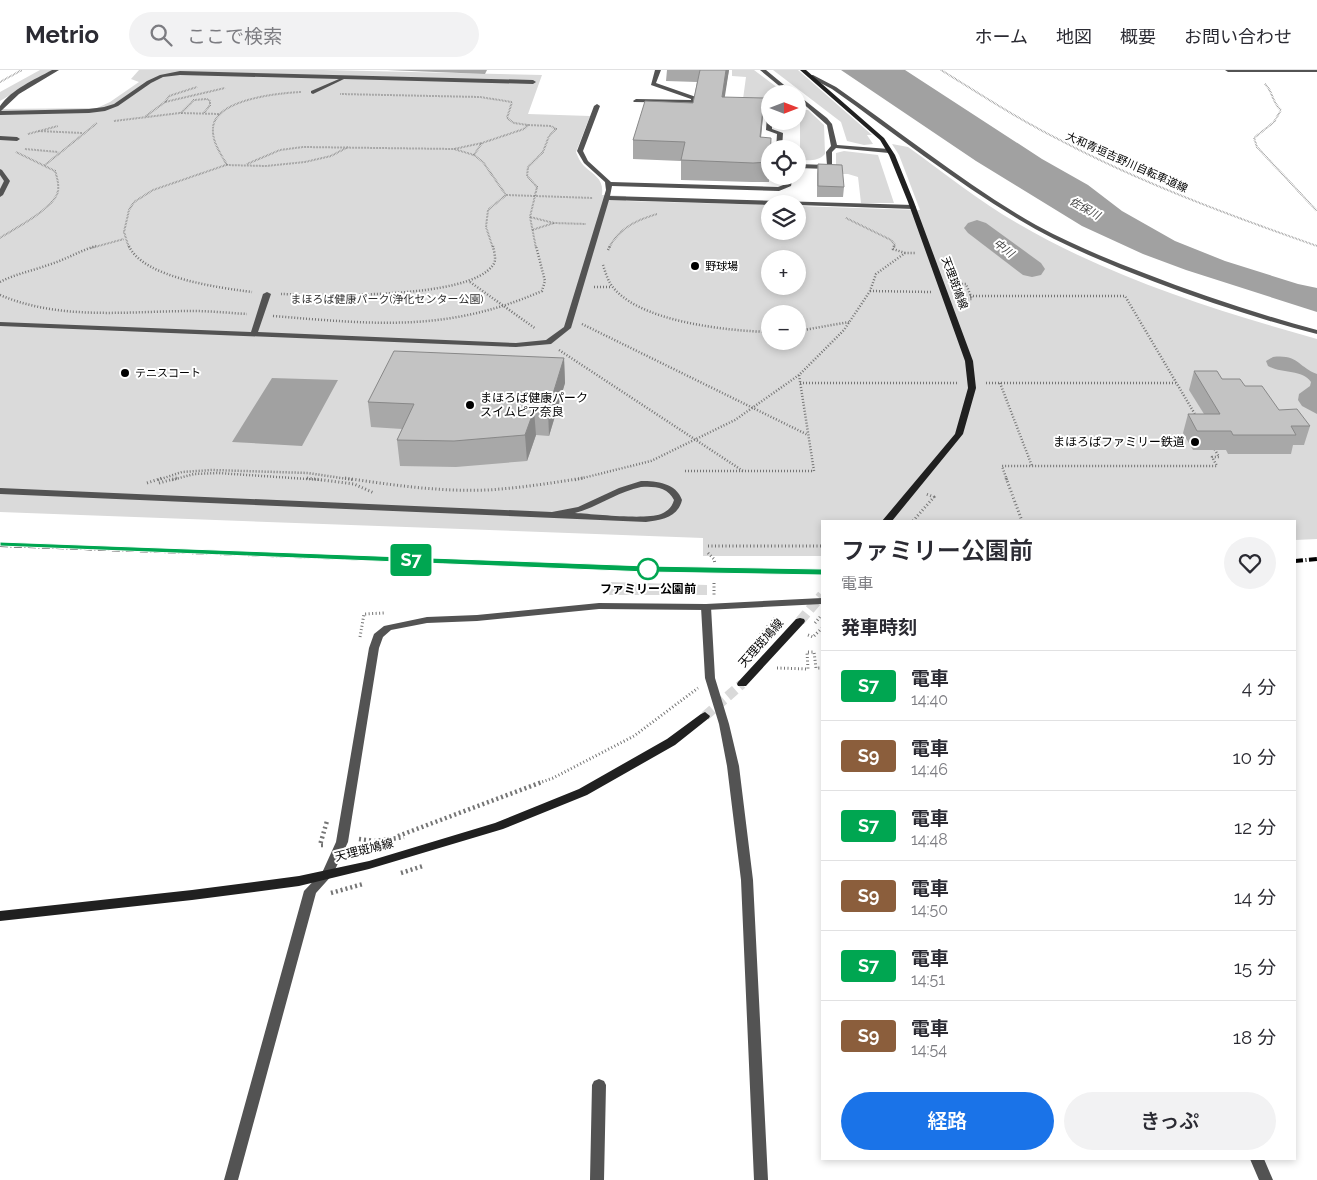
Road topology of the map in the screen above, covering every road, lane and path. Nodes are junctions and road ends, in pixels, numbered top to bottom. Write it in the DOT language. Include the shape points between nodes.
graph roads {
  1 [pos="22,70"];
  2 [pos="56,70"];
  3 [pos="658,70"];
  4 [pos="763,70"];
  5 [pos="803,70"];
  6 [pos="941,70"];
  7 [pos="1228,70"];
  8 [pos="1317,70"];
  9 [pos="1235,71"];
  10 [pos="810,76"];
  11 [pos="345,78"];
  12 [pos="0,82"];
  13 [pos="533,82"];
  14 [pos="782,85"];
  15 [pos="204,86"];
  16 [pos="313,92"];
  17 [pos="203,94"];
  18 [pos="201,100"];
  19 [pos="636,101"];
  20 [pos="742,102"];
  21 [pos="761,103"];
  22 [pos="807,104"];
  23 [pos="597,106"];
  24 [pos="0,112"];
  25 [pos="180,113"];
  26 [pos="204,113"];
  27 [pos="220,114"];
  28 [pos="146,117"];
  29 [pos="108,121"];
  30 [pos="90,123"];
  31 [pos="528,125"];
  32 [pos="65,126"];
  33 [pos="769,130"];
  34 [pos="34,131"];
  35 [pos="82,134"];
  36 [pos="0,138"];
  37 [pos="17,139"];
  38 [pos="780,140"];
  39 [pos="482,143"];
  40 [pos="834,146"];
  41 [pos="348,147"];
  42 [pos="454,149"];
  43 [pos="889,151"];
  44 [pos="59,152"];
  45 [pos="474,154"];
  46 [pos="45,164"];
  47 [pos="246,164"];
  48 [pos="227,165"];
  49 [pos="806,167"];
  50 [pos="0,171"];
  51 [pos="608,184"];
  52 [pos="789,185"];
  53 [pos="0,195"];
  54 [pos="506,195"];
  55 [pos="535,196"];
  56 [pos="607,198"];
  57 [pos="913,207"];
  58 [pos="1317,211"];
  59 [pos="659,213"];
  60 [pos="840,215"];
  61 [pos="530,216"];
  62 [pos="554,223"];
  63 [pos="599,224"];
  64 [pos="532,230"];
  65 [pos="0,238"];
  66 [pos="124,239"];
  67 [pos="1317,246"];
  68 [pos="905,253"];
  69 [pos="916,253"];
  70 [pos="606,254"];
  71 [pos="604,260"];
  72 [pos="0,282"];
  73 [pos="470,282"];
  74 [pos="928,284"];
  75 [pos="870,291"];
  76 [pos="930,292"];
  77 [pos="959,292"];
  78 [pos="268,294"];
  79 [pos="0,295"];
  80 [pos="970,296"];
  81 [pos="933,299"];
  82 [pos="957,299"];
  83 [pos="504,306"];
  84 [pos="259,315"];
  85 [pos="570,318"];
  86 [pos="849,322"];
  87 [pos="0,324"];
  88 [pos="806,330"];
  89 [pos="761,331"];
  90 [pos="1317,332"];
  91 [pos="254,334"];
  92 [pos="548,342"];
  93 [pos="799,375"];
  94 [pos="958,375"];
  95 [pos="800,383"];
  96 [pos="983,383"];
  97 [pos="1000,383"];
  98 [pos="1176,383"];
  99 [pos="753,408"];
  100 [pos="1200,424"];
  101 [pos="808,435"];
  102 [pos="695,440"];
  103 [pos="1210,441"];
  104 [pos="1032,466"];
  105 [pos="684,471"];
  106 [pos="744,471"];
  107 [pos="140,484"];
  108 [pos="143,489"];
  109 [pos="0,491"];
  110 [pos="378,494"];
  111 [pos="926,494"];
  112 [pos="555,514"];
  113 [pos="888,520"];
  114 [pos="914,520"];
  115 [pos="1022,520"];
  116 [pos="708,546"];
  117 [pos="821,546"];
  118 [pos="708,553"];
  119 [pos="714,564"];
  120 [pos="821,601"];
  121 [pos="706,607"];
  122 [pos="774,618"];
  123 [pos="800,621"];
  124 [pos="821,629"];
  125 [pos="760,635"];
  126 [pos="813,637"];
  127 [pos="776,668"];
  128 [pos="821,668"];
  129 [pos="710,678"];
  130 [pos="742,684"];
  131 [pos="705,716"];
  132 [pos="415,836"];
  133 [pos="328,873"];
  134 [pos="0,916"];
  135 [pos="599,1085"];
  136 [pos="1257,1160"];
  137 [pos="231,1180"];
  138 [pos="597,1180"];
  139 [pos="761,1180"];
  140 [pos="1266,1180"];
  1 -- 12 [label="path"];
  2 -- 24 [label="street" via="16,94"];
  3 -- 19 [label="street" via="653,84 694,98 693,102"];
  4 -- 14 [label="street"];
  5 -- 10 [label="main road, 天理斑鳩線"];
  6 -- 67 [label="path, 大和青垣吉野川自転車道線" via="1074,148 1207,206"];
  7 -- 9 [label="street"];
  8 -- 9 [label="street"];
  9 -- 58 [label="path" via="1260,80 1271,90 1271,98 1281,110 1274,122 1254,138 1257,147"];
  10 -- 43 [label="main road, 天理斑鳩線" via="882,139"];
  10 -- 90 [label="street" via="847,97 1021,219 1066,243 1188,292"];
  11 -- 13 [label="street"];
  11 -- 16 [label="street"];
  11 -- 24 [label="street" via="180,73 149,82 105,109"];
  15 -- 28 [label="path" via="169,96"];
  16 -- 27 [label="path" via="266,95 244,101"];
  16 -- 31 [label="path" via="496,99 512,102 507,118"];
  17 -- 18 [label="path"];
  18 -- 25 [label="path" via="194,100"];
  18 -- 26 [label="path" via="210,101"];
  20 -- 21 [label="street"];
  22 -- 40 [label="street" via="830,125"];
  23 -- 51 [label="street" via="580,151 586,162 608,180"];
  25 -- 26 [label="path"];
  25 -- 28 [label="path"];
  26 -- 27 [label="path"];
  27 -- 48 [label="path" via="212,124 213,136"];
  28 -- 29 [label="path"];
  30 -- 35 [label="path" via="99,122"];
  31 -- 39 [label="path"];
  31 -- 55 [label="path" via="556,129 543,152 528,167 527,176 537,187"];
  32 -- 34 [label="path"];
  33 -- 38 [label="street" via="780,133"];
  34 -- 35 [label="path"];
  34 -- 37 [label="path"];
  35 -- 44 [label="path"];
  36 -- 37 [label="street"];
  39 -- 42 [label="path"];
  39 -- 45 [label="path"];
  40 -- 43 [label="street"];
  40 -- 49 [label="street" via="830,152 830,170"];
  41 -- 42 [label="path"];
  41 -- 47 [label="path" via="280,150"];
  41 -- 47 [label="path" via="345,151 302,162 265,166"];
  42 -- 45 [label="path"];
  43 -- 57 [label="main road, 天理斑鳩線"];
  44 -- 46 [label="path"];
  44 -- 46 [label="path" via="11,148"];
  45 -- 54 [label="path"];
  46 -- 65 [label="path" via="55,171 57,193 45,208"];
  47 -- 48 [label="path"];
  48 -- 66 [label="path" via="160,187 144,196 131,206 126,217"];
  50 -- 53 [label="street" via="7,181"];
  51 -- 52 [label="street" via="779,189"];
  51 -- 56 [label="street"];
  54 -- 55 [label="path"];
  54 -- 73 [label="path" via="488,210 486,227 495,254 494,265"];
  55 -- 56 [label="path"];
  55 -- 61 [label="path"];
  56 -- 57 [label="street"];
  56 -- 63 [label="street"];
  57 -- 113 [label="main road, 天理斑鳩線" via="969,361 972,388 959,434"];
  59 -- 70 [label="path" via="620,231"];
  60 -- 68 [label="path" via="891,240 895,245 893,249"];
  61 -- 62 [label="path"];
  61 -- 64 [label="path"];
  62 -- 63 [label="path"];
  62 -- 64 [label="path"];
  63 -- 85 [label="street"];
  64 -- 83 [label="path" via="545,281 542,292"];
  66 -- 72 [label="path" via="83,250 50,266"];
  66 -- 78 [label="path" via="130,252 158,271 191,281"];
  68 -- 69 [label="path"];
  68 -- 75 [label="path" via="876,274"];
  71 -- 89 [label="path" via="602,267 611,287 631,302 676,319 721,329"];
  73 -- 78 [label="path" via="386,293"];
  73 -- 83 [label="path"];
  74 -- 76 [label="path"];
  75 -- 76 [label="path"];
  75 -- 86 [label="path"];
  76 -- 81 [label="path"];
  77 -- 80 [label="path" via="961,284 966,284"];
  78 -- 84 [label="street"];
  79 -- 84 [label="path" via="45,308 104,313 196,311"];
  80 -- 82 [label="path" via="972,299"];
  80 -- 98 [label="path" via="1126,296"];
  83 -- 84 [label="path" via="431,322 339,321"];
  83 -- 92 [label="path"];
  84 -- 91 [label="street"];
  85 -- 92 [label="street" via="567,328"];
  85 -- 99 [label="path"];
  86 -- 88 [label="path"];
  86 -- 93 [label="path"];
  87 -- 91 [label="street"];
  91 -- 92 [label="street" via="516,345"];
  92 -- 102 [label="path"];
  93 -- 95 [label="path"];
  93 -- 99 [label="path"];
  94 -- 95 [label="path" via="960,383"];
  95 -- 101 [label="path"];
  96 -- 97 [label="path"];
  97 -- 98 [label="path"];
  97 -- 104 [label="path"];
  98 -- 100 [label="path"];
  99 -- 101 [label="path"];
  99 -- 102 [label="path"];
  101 -- 106 [label="path" via="814,471"];
  102 -- 106 [label="path"];
  102 -- 107 [label="path" via="650,461 592,477 486,490 412,488 308,473 212,470 182,472"];
  103 -- 104 [label="path" via="1219,457 1212,457 1217,466"];
  104 -- 115 [label="path" via="1002,466"];
  105 -- 106 [label="path"];
  108 -- 110 [label="path" via="194,474 218,474 318,479 354,484"];
  109 -- 112 [label="street"];
  111 -- 114 [label="path" via="934,497"];
  112 -- 112 [label="street" via="652,518 670,513 678,500 675,493 666,487 641,484 624,488 585,508"];
  116 -- 117 [label="path"];
  118 -- 119 [label="path"];
  120 -- 121 [label="street"];
  121 -- 129 [label="street"];
  121 -- 133 [label="street" via="599,606 427,620 388,628 378,636 374,648 342,842"];
  122 -- 125 [label="path"];
  123 -- 130 [label="main road, 天理斑鳩線"];
  124 -- 126 [label="path"];
  127 -- 128 [label="path" via="808,668 807,652 814,652 816,668"];
  129 -- 132 [label="path" via="634,736 553,778 391,839"];
  129 -- 139 [label="street" via="733,766 747,880"];
  131 -- 133 [label="main road, 天理斑鳩線" via="671,742 583,792 499,826 369,865"];
  133 -- 134 [label="main road, 天理斑鳩線" via="192,896"];
  133 -- 137 [label="street" via="310,891"];
  135 -- 138 [label="street"];
  136 -- 140 [label="street"];
}
